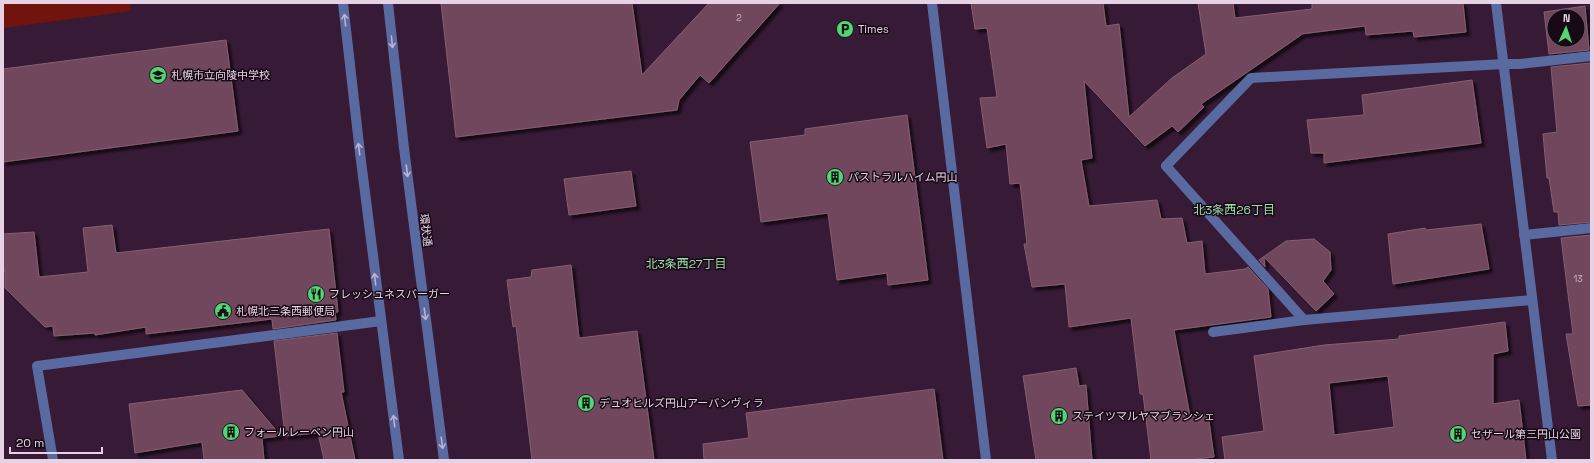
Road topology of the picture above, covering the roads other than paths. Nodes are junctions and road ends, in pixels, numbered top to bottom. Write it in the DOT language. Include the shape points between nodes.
graph roads {
  1 [pos="343,3"];
  2 [pos="388,3"];
  3 [pos="932,3"];
  4 [pos="1496,3"];
  5 [pos="1591,56"];
  6 [pos="1504,64"];
  7 [pos="1591,228"];
  8 [pos="1524,235"];
  9 [pos="1532,300"];
  10 [pos="1304,320"];
  11 [pos="381,321"];
  12 [pos="1213,332"];
  13 [pos="52,460"];
  14 [pos="399,460"];
  15 [pos="444,460"];
  16 [pos="986,460"];
  17 [pos="1552,460"];
  11 -- 1 [label="street, one-way"];
  2 -- 15 [label="street, 環状通, one-way" via="404,152"];
  3 -- 16 [label="street"];
  4 -- 6 [label="street"];
  5 -- 6 [label="street"];
  6 -- 8 [label="street"];
  6 -- 10 [label="street" via="1251,78 1166,166"];
  7 -- 8 [label="street"];
  8 -- 9 [label="street"];
  9 -- 10 [label="street"];
  9 -- 17 [label="street"];
  10 -- 12 [label="street"];
  11 -- 13 [label="street" via="37,366"];
  14 -- 11 [label="street, one-way"];
}
